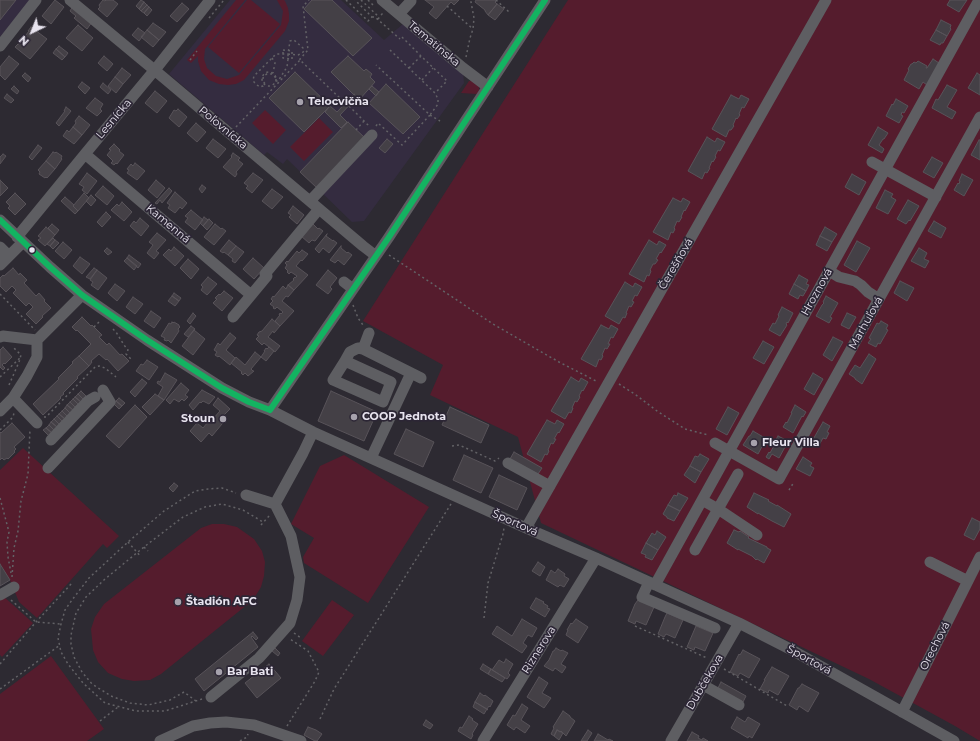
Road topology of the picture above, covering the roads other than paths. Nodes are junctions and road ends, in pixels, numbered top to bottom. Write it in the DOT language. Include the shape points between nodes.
graph roads {
  1 [pos="36,0"];
  2 [pos="70,0"];
  3 [pos="210,0"];
  4 [pos="382,0"];
  5 [pos="545,0"];
  6 [pos="826,0"];
  7 [pos="979,0"];
  8 [pos="408,2"];
  9 [pos="399,14"];
  10 [pos="0,46"];
  11 [pos="154,70"];
  12 [pos="488,87"];
  13 [pos="980,117"];
  14 [pos="372,136"];
  15 [pos="85,154"];
  16 [pos="872,162"];
  17 [pos="885,170"];
  18 [pos="936,197"];
  19 [pos="310,201"];
  20 [pos="319,209"];
  21 [pos="0,220"];
  22 [pos="20,239"];
  23 [pos="0,247"];
  24 [pos="382,255"];
  25 [pos="0,256"];
  26 [pos="0,266"];
  27 [pos="829,271"];
  28 [pos="82,295"];
  29 [pos="251,295"];
  30 [pos="879,299"];
  31 [pos="233,317"];
  32 [pos="369,333"];
  33 [pos="0,337"];
  34 [pos="40,338"];
  35 [pos="362,349"];
  36 [pos="345,361"];
  37 [pos="17,402"];
  38 [pos="270,410"];
  39 [pos="0,411"];
  40 [pos="34,420"];
  41 [pos="313,432"];
  42 [pos="51,440"];
  43 [pos="713,440"];
  44 [pos="729,451"];
  45 [pos="371,458"];
  46 [pos="505,459"];
  47 [pos="48,468"];
  48 [pos="738,474"];
  49 [pos="550,486"];
  50 [pos="246,495"];
  51 [pos="702,500"];
  52 [pos="275,504"];
  53 [pos="718,510"];
  54 [pos="526,528"];
  55 [pos="757,535"];
  56 [pos="695,550"];
  57 [pos="980,557"];
  58 [pos="596,558"];
  59 [pos="930,562"];
  60 [pos="968,581"];
  61 [pos="652,584"];
  62 [pos="14,587"];
  63 [pos="2,594"];
  64 [pos="739,623"];
  65 [pos="715,628"];
  66 [pos="703,685"];
  67 [pos="211,697"];
  68 [pos="739,705"];
  69 [pos="902,712"];
  70 [pos="160,741"];
  71 [pos="301,741"];
  72 [pos="483,741"];
  73 [pos="671,741"];
  74 [pos="954,741"];
  1 -- 10 [label="street"];
  2 -- 11 [label="street, Poľovnícka"];
  3 -- 11 [label="street, Lesnícka"];
  4 -- 9 [label="street, Tematínska"];
  5 -- 12 [label="street"];
  6 -- 49 [label="street, Čerešňová"];
  7 -- 17 [label="street, Hroznová"];
  8 -- 9 [label="street"];
  9 -- 12 [label="street, Tematínska"];
  11 -- 15 [label="street, Lesnícka"];
  11 -- 19 [label="street, Poľovnícka"];
  12 -- 24 [label="street" via="458,123"];
  13 -- 18 [label="street, Marhuľová"];
  14 -- 19 [label="street"];
  15 -- 22 [label="street, Lesnícka"];
  15 -- 29 [label="street, Kamenná"];
  16 -- 17 [label="street"];
  17 -- 18 [label="street"];
  17 -- 27 [label="street, Hroznová"];
  18 -- 30 [label="street, Marhuľová"];
  19 -- 20 [label="street, Poľovnícka"];
  20 -- 24 [label="street, Poľovnícka"];
  20 -- 29 [label="street" via="265,274 267,276"];
  21 -- 22 [label="street, Športová"];
  22 -- 26 [label="street, Lesnícka"];
  22 -- 28 [label="street, Športová"];
  23 -- 25 [label="street" via="5,252"];
  24 -- 38 [label="street" via="349,289"];
  27 -- 30 [label="street" via="855,281"];
  27 -- 44 [label="street, Hroznová"];
  28 -- 34 [label="street"];
  28 -- 38 [label="street, Športová" via="222,388"];
  29 -- 31 [label="street"];
  30 -- 44 [label="street, Marhuľová" via="779,479"];
  32 -- 35 [label="street"];
  33 -- 34 [label="street"];
  34 -- 37 [label="street" via="37,357"];
  35 -- 36 [label="street" via="350,352"];
  35 -- 45 [label="street" via="416,375"];
  36 -- 36 [label="street" via="391,382 383,402 333,380"];
  37 -- 39 [label="street"];
  37 -- 40 [label="street"];
  38 -- 41 [label="street, Športová"];
  41 -- 45 [label="street, Športová"];
  41 -- 52 [label="street"];
  42 -- 47 [label="street" via="99,393 110,402"];
  43 -- 44 [label="street"];
  44 -- 51 [label="street, Hroznová"];
  45 -- 54 [label="street, Športová"];
  46 -- 49 [label="street"];
  48 -- 53 [label="street"];
  49 -- 54 [label="street, Čerešňová"];
  50 -- 52 [label="street"];
  51 -- 53 [label="street"];
  51 -- 61 [label="street, Hroznová"];
  52 -- 67 [label="street" via="291,536 300,577 290,623 259,658"];
  53 -- 55 [label="street"];
  53 -- 56 [label="street"];
  54 -- 58 [label="street, Športová"];
  57 -- 60 [label="street, Orechová"];
  58 -- 61 [label="street, Športová"];
  58 -- 72 [label="street, Riznerova"];
  59 -- 60 [label="street"];
  60 -- 69 [label="street, Orechová"];
  61 -- 64 [label="street, Športová"];
  61 -- 65 [label="street, Hroznová" via="642,597"];
  62 -- 63 [label="street"];
  64 -- 66 [label="street, Dubčekova"];
  64 -- 69 [label="street, Športová"];
  66 -- 68 [label="street"];
  66 -- 73 [label="street, Dubčekova"];
  69 -- 74 [label="street, Športová"];
  70 -- 71 [label="street" via="192,726 226,722 254,725"];
}
